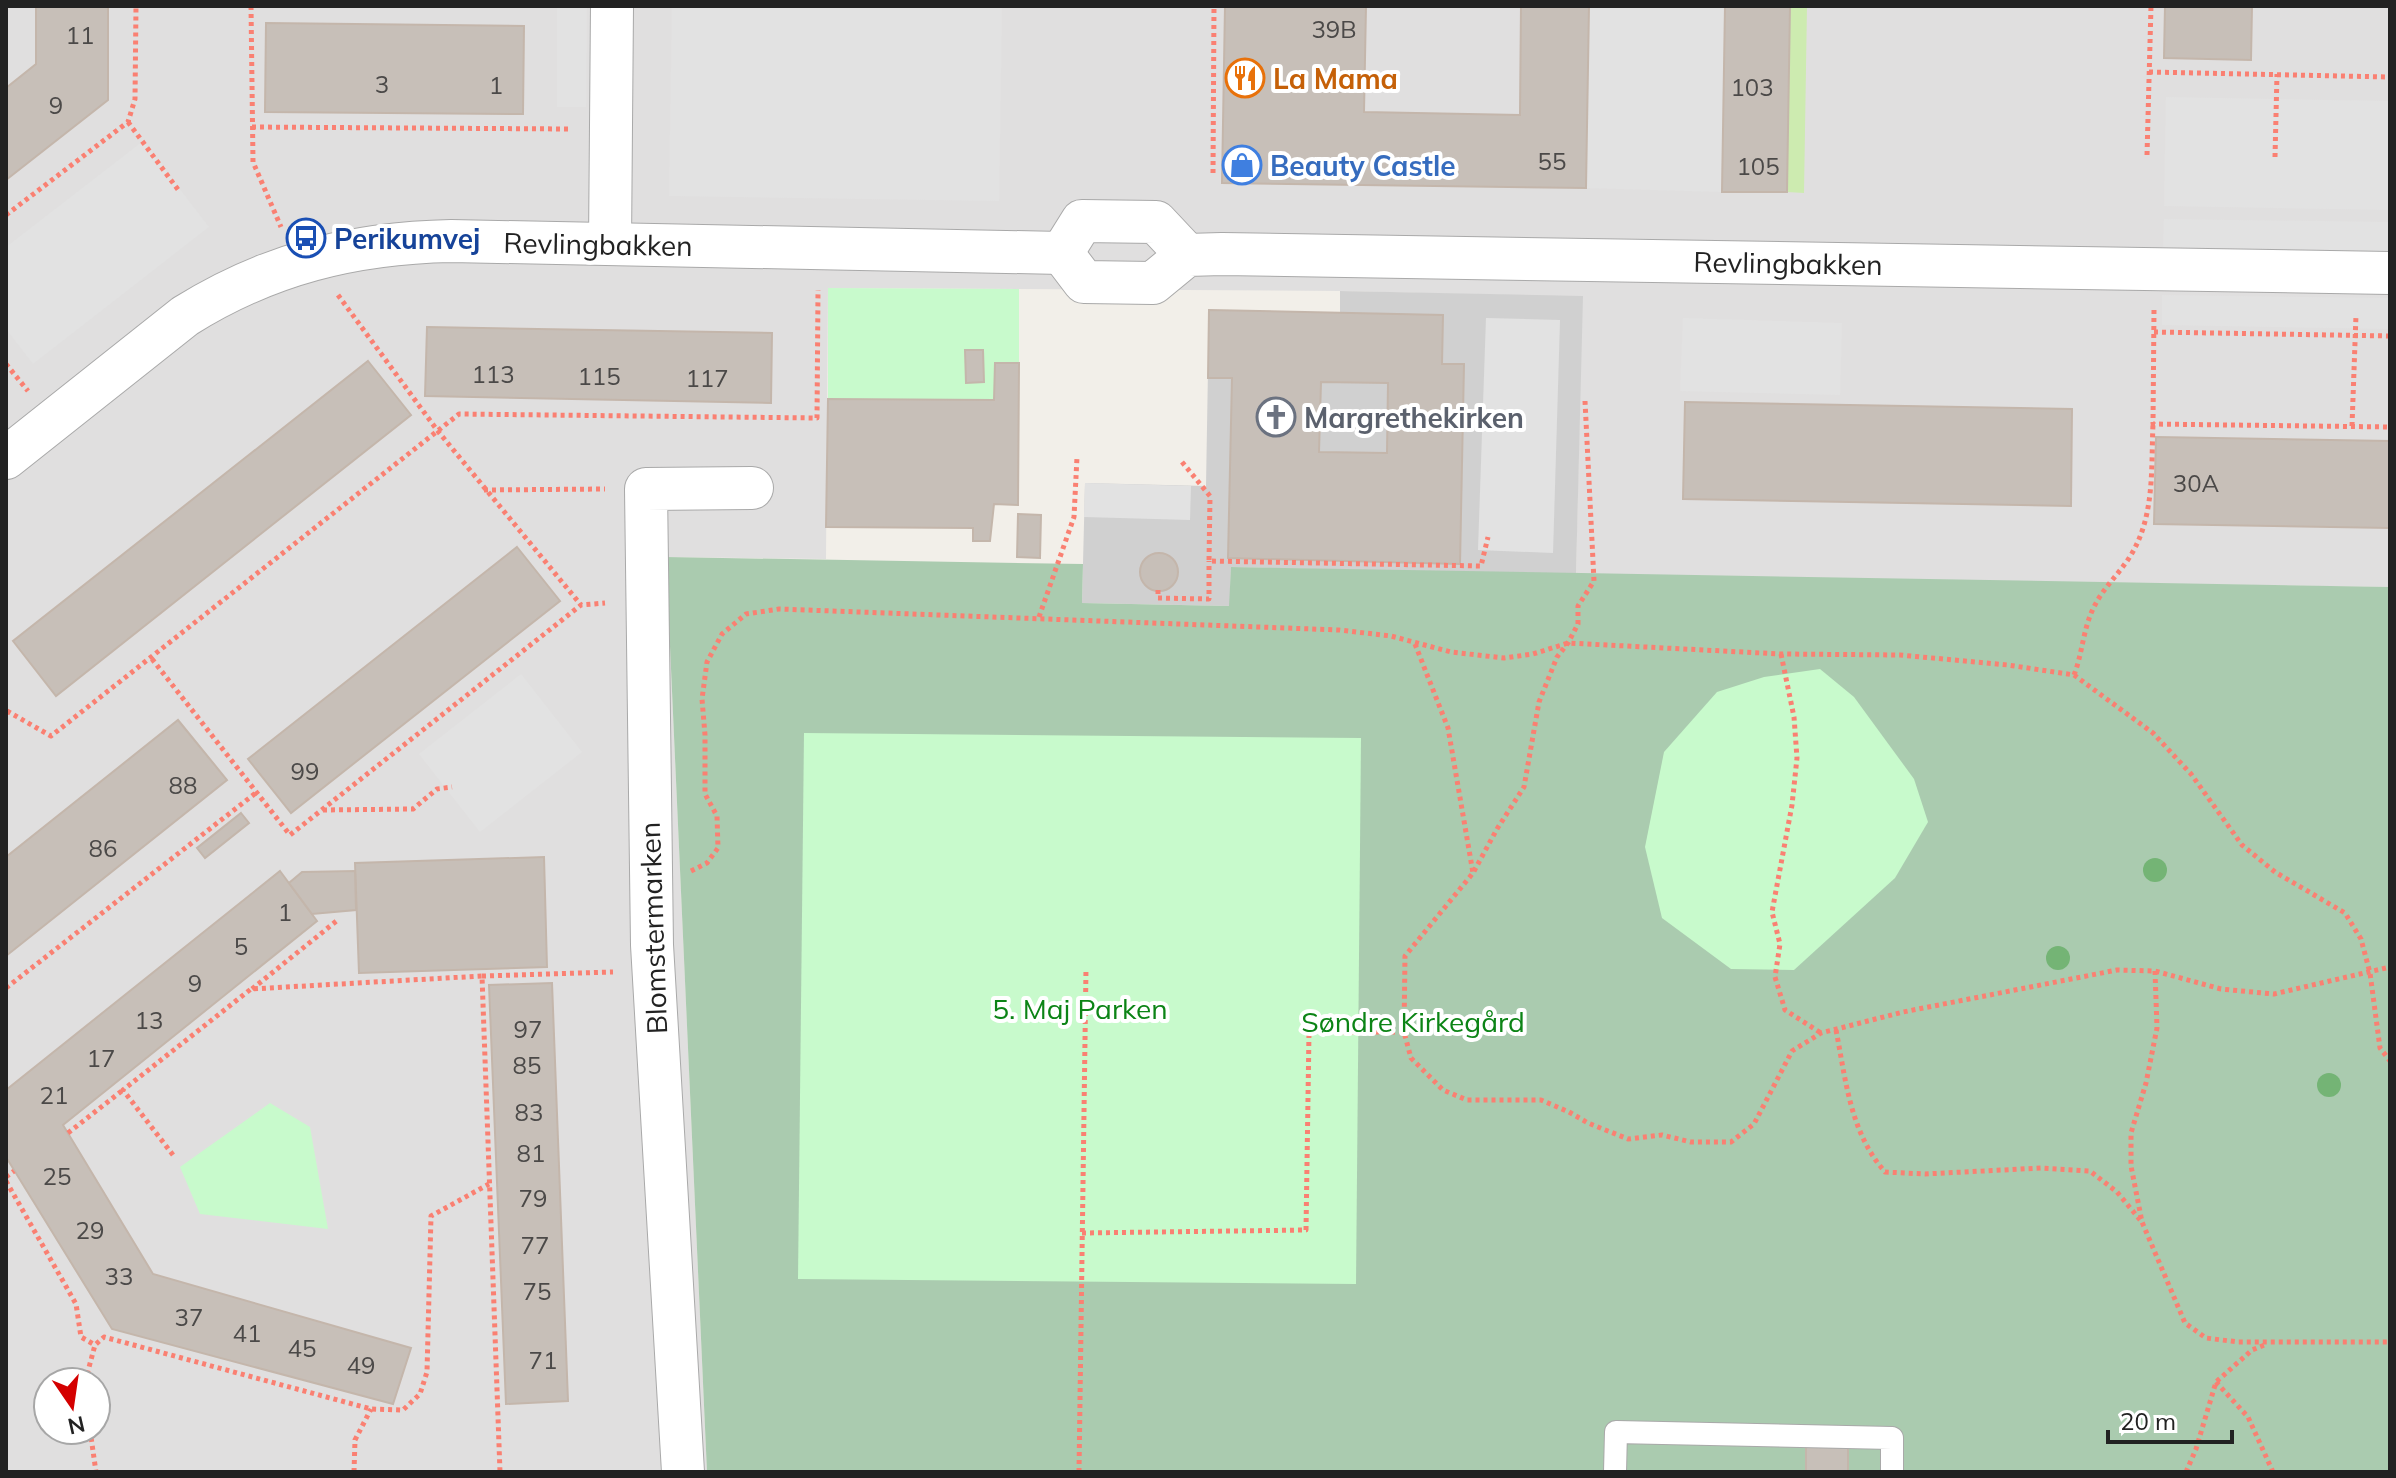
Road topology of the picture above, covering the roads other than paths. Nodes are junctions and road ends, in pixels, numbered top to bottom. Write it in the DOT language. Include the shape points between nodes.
graph roads {
  1 [pos="612,6"];
  2 [pos="610,244"];
  3 [pos="1062,253"];
  4 [pos="1187,255"];
  5 [pos="2390,273"];
  6 [pos="6,458"];
  7 [pos="752,488"];
  8 [pos="683,1472"];
  9 [pos="1615,1472"];
  10 [pos="1892,1472"];
  1 -- 2 [label="street"];
  2 -- 3 [label="street, Revlingbakken"];
  2 -- 6 [label="street, Revlingbakken" via="397,242 259,276 185,316"];
  3 -- 4 [label="street" via="1084,282 1153,283"];
  3 -- 4 [label="street" via="1082,221 1156,222"];
  4 -- 5 [label="street, Revlingbakken"];
  7 -- 8 [label="street, Blomstermarken" via="646,489 653,971"];
  9 -- 10 [label="lane" via="1616,1432 1892,1438"];
}
